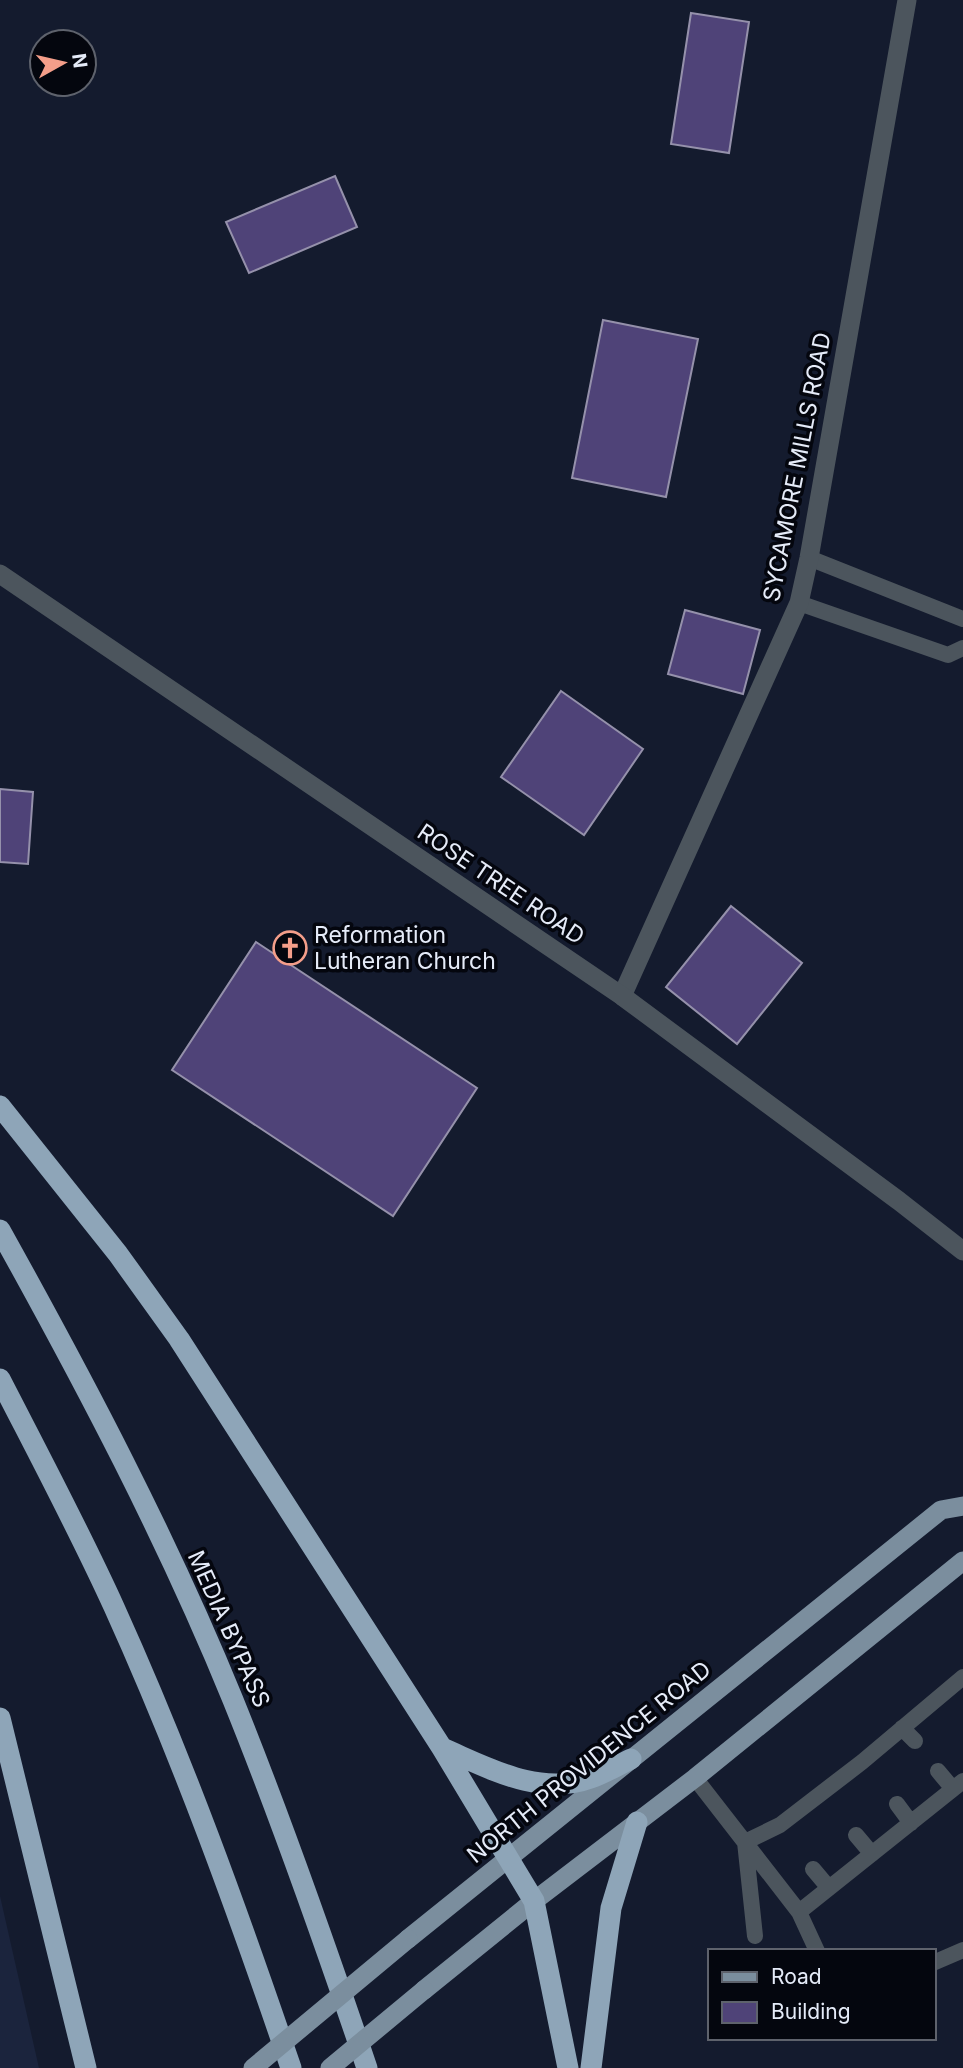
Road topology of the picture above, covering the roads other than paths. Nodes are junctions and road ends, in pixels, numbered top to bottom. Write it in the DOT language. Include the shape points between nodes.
graph roads {
  1 [pos="907,0"];
  2 [pos="810,558"];
  3 [pos="0,574"];
  4 [pos="799,603"];
  5 [pos="963,619"];
  6 [pos="963,649"];
  7 [pos="622,996"];
  8 [pos="0,1106"];
  9 [pos="0,1230"];
  10 [pos="963,1251"];
  11 [pos="0,1379"];
  12 [pos="963,1506"];
  13 [pos="963,1561"];
  14 [pos="963,1677"];
  15 [pos="0,1718"];
  16 [pos="902,1728"];
  17 [pos="915,1741"];
  18 [pos="442,1748"];
  19 [pos="631,1759"];
  20 [pos="862,1762"];
  21 [pos="938,1771"];
  22 [pos="874,1774"];
  23 [pos="695,1778"];
  24 [pos="958,1785"];
  25 [pos="897,1804"];
  26 [pos="637,1822"];
  27 [pos="911,1823"];
  28 [pos="856,1835"];
  29 [pos="745,1842"];
  30 [pos="872,1854"];
  31 [pos="508,1858"];
  32 [pos="813,1869"];
  33 [pos="829,1888"];
  34 [pos="534,1901"];
  35 [pos="799,1912"];
  36 [pos="755,1936"];
  37 [pos="816,1949"];
  38 [pos="963,1950"];
  39 [pos="935,1962"];
  40 [pos="85,2066"];
  41 [pos="253,2068"];
  42 [pos="290,2068"];
  43 [pos="330,2068"];
  44 [pos="367,2068"];
  45 [pos="568,2068"];
  46 [pos="591,2068"];
  1 -- 2 [label="street, SYCAMORE MILLS ROAD"];
  2 -- 4 [label="street, SYCAMORE MILLS ROAD"];
  2 -- 5 [label="lane"];
  3 -- 7 [label="street, ROSE TREE ROAD"];
  4 -- 6 [label="lane" via="948,655"];
  4 -- 7 [label="street, SYCAMORE MILLS ROAD"];
  7 -- 10 [label="street, ROSE TREE ROAD"];
  8 -- 18 [label="highway" via="179,1339"];
  9 -- 44 [label="highway, MEDIA BYPASS" via="121,1456 179,1576 281,1824"];
  11 -- 42 [label="highway" via="108,1594 165,1726"];
  12 -- 19 [label="main road, NORTH PROVIDENCE ROAD" via="942,1510"];
  13 -- 23 [label="main road"];
  14 -- 16 [label="lane" via="949,1700"];
  15 -- 40 [label="highway"];
  16 -- 17 [label="lane"];
  16 -- 20 [label="lane"];
  18 -- 19 [label="highway" via="524,1781 548,1785 591,1778"];
  18 -- 31 [label="highway"];
  19 -- 31 [label="main road, NORTH PROVIDENCE ROAD"];
  20 -- 22 [label="lane"];
  20 -- 29 [label="lane" via="785,1831"];
  21 -- 24 [label="lane"];
  23 -- 26 [label="main road"];
  23 -- 29 [label="lane"];
  24 -- 27 [label="lane"];
  25 -- 27 [label="lane"];
  26 -- 34 [label="main road"];
  26 -- 46 [label="highway" via="611,1908"];
  27 -- 30 [label="lane"];
  28 -- 30 [label="lane"];
  29 -- 35 [label="lane"];
  29 -- 36 [label="lane"];
  30 -- 33 [label="lane"];
  31 -- 34 [label="highway"];
  31 -- 41 [label="main road, NORTH PROVIDENCE ROAD, bridge"];
  32 -- 33 [label="lane"];
  33 -- 35 [label="lane"];
  34 -- 43 [label="main road, bridge"];
  34 -- 45 [label="highway"];
  35 -- 37 [label="lane"];
  38 -- 39 [label="lane"];
}
